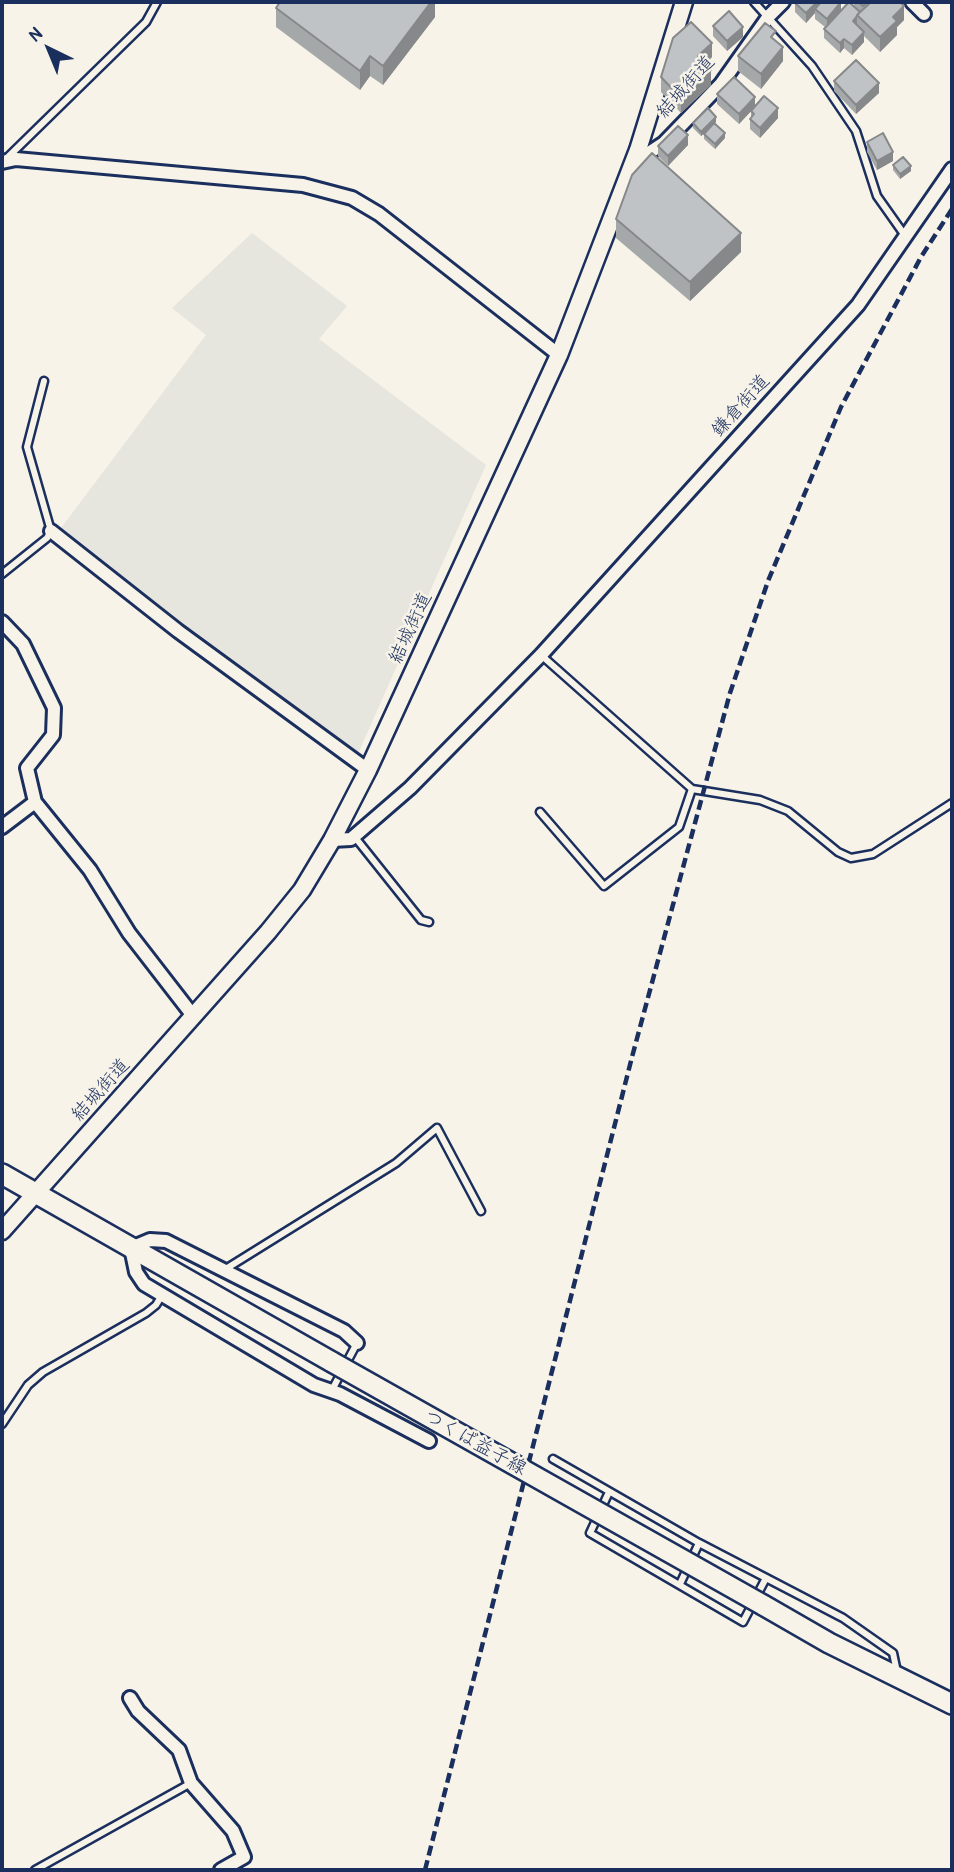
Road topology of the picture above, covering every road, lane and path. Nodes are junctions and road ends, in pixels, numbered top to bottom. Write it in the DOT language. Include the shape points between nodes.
graph roads {
  1 [pos="157,2"];
  2 [pos="684,2"];
  3 [pos="754,2"];
  4 [pos="783,2"];
  5 [pos="912,2"];
  6 [pos="924,14"];
  7 [pos="769,16"];
  8 [pos="2,162"];
  9 [pos="632,164"];
  10 [pos="952,169"];
  11 [pos="906,237"];
  12 [pos="559,355"];
  13 [pos="44,381"];
  14 [pos="51,531"];
  15 [pos="2,574"];
  16 [pos="2,622"];
  17 [pos="541,654"];
  18 [pos="368,770"];
  19 [pos="692,789"];
  20 [pos="35,802"];
  21 [pos="952,803"];
  22 [pos="540,812"];
  23 [pos="2,827"];
  24 [pos="354,836"];
  25 [pos="332,840"];
  26 [pos="429,922"];
  27 [pos="194,1017"];
  28 [pos="2,1174"];
  29 [pos="36,1194"];
  30 [pos="481,1210"];
  31 [pos="2,1231"];
  32 [pos="131,1248"];
  33 [pos="224,1270"];
  34 [pos="162,1295"];
  35 [pos="358,1343"];
  36 [pos="332,1391"];
  37 [pos="2,1424"];
  38 [pos="429,1441"];
  39 [pos="553,1459"];
  40 [pos="609,1492"];
  41 [pos="699,1543"];
  42 [pos="766,1578"];
  43 [pos="680,1584"];
  44 [pos="897,1677"];
  45 [pos="130,1698"];
  46 [pos="952,1704"];
  47 [pos="191,1783"];
  48 [pos="35,1870"];
  49 [pos="221,1870"];
  1 -- 8 [label="lane" via="146,22"];
  2 -- 9 [label="street"];
  3 -- 7 [label="lane"];
  4 -- 7 [label="street, 結城街道"];
  5 -- 6 [label="street"];
  7 -- 9 [label="street, 結城街道" via="721,84 664,143"];
  7 -- 11 [label="lane" via="812,66 856,131 877,196"];
  8 -- 12 [label="street" via="16,159 303,185 352,198 379,214"];
  9 -- 12 [label="street, 結城街道"];
  10 -- 11 [label="street, 鎌倉街道"];
  11 -- 17 [label="street, 鎌倉街道" via="858,305"];
  12 -- 18 [label="street, 結城街道"];
  13 -- 14 [label="lane" via="27,447"];
  14 -- 15 [label="lane"];
  14 -- 18 [label="street"];
  16 -- 20 [label="street" via="23,644 54,708 52,735 27,768"];
  17 -- 19 [label="lane"];
  17 -- 24 [label="street, 鎌倉街道" via="410,788"];
  18 -- 25 [label="street, 結城街道"];
  19 -- 21 [label="lane" via="760,800 788,811 851,858 873,854"];
  19 -- 22 [label="lane" via="679,827 604,886"];
  20 -- 23 [label="street"];
  20 -- 27 [label="street" via="90,870 129,933"];
  24 -- 25 [label="street"];
  24 -- 26 [label="lane" via="421,920"];
  25 -- 27 [label="street, 結城街道" via="302,890"];
  27 -- 29 [label="street, 結城街道"];
  28 -- 29 [label="main road, つくば益子線"];
  29 -- 31 [label="street, 結城街道"];
  29 -- 32 [label="main road, つくば益子線"];
  30 -- 33 [label="lane" via="437,1128 396,1163"];
  32 -- 33 [label="street" via="150,1240 166,1241"];
  32 -- 34 [label="street" via="138,1278"];
  32 -- 44 [label="main road, つくば益子線, bridge"];
  33 -- 35 [label="street" via="344,1331"];
  34 -- 36 [label="street" via="314,1385"];
  34 -- 37 [label="lane" via="146,1312 43,1372 28,1385"];
  35 -- 36 [label="lane"];
  36 -- 38 [label="street"];
  39 -- 40 [label="lane"];
  40 -- 41 [label="lane"];
  40 -- 43 [label="lane" via="590,1533"];
  41 -- 42 [label="lane"];
  41 -- 43 [label="lane"];
  42 -- 43 [label="lane" via="743,1622"];
  42 -- 44 [label="lane" via="882,1643 893,1653"];
  44 -- 46 [label="main road, つくば益子線"];
  45 -- 47 [label="street" via="138,1712 179,1750"];
  47 -- 48 [label="lane"];
  47 -- 49 [label="street" via="233,1831 244,1857"];
}
